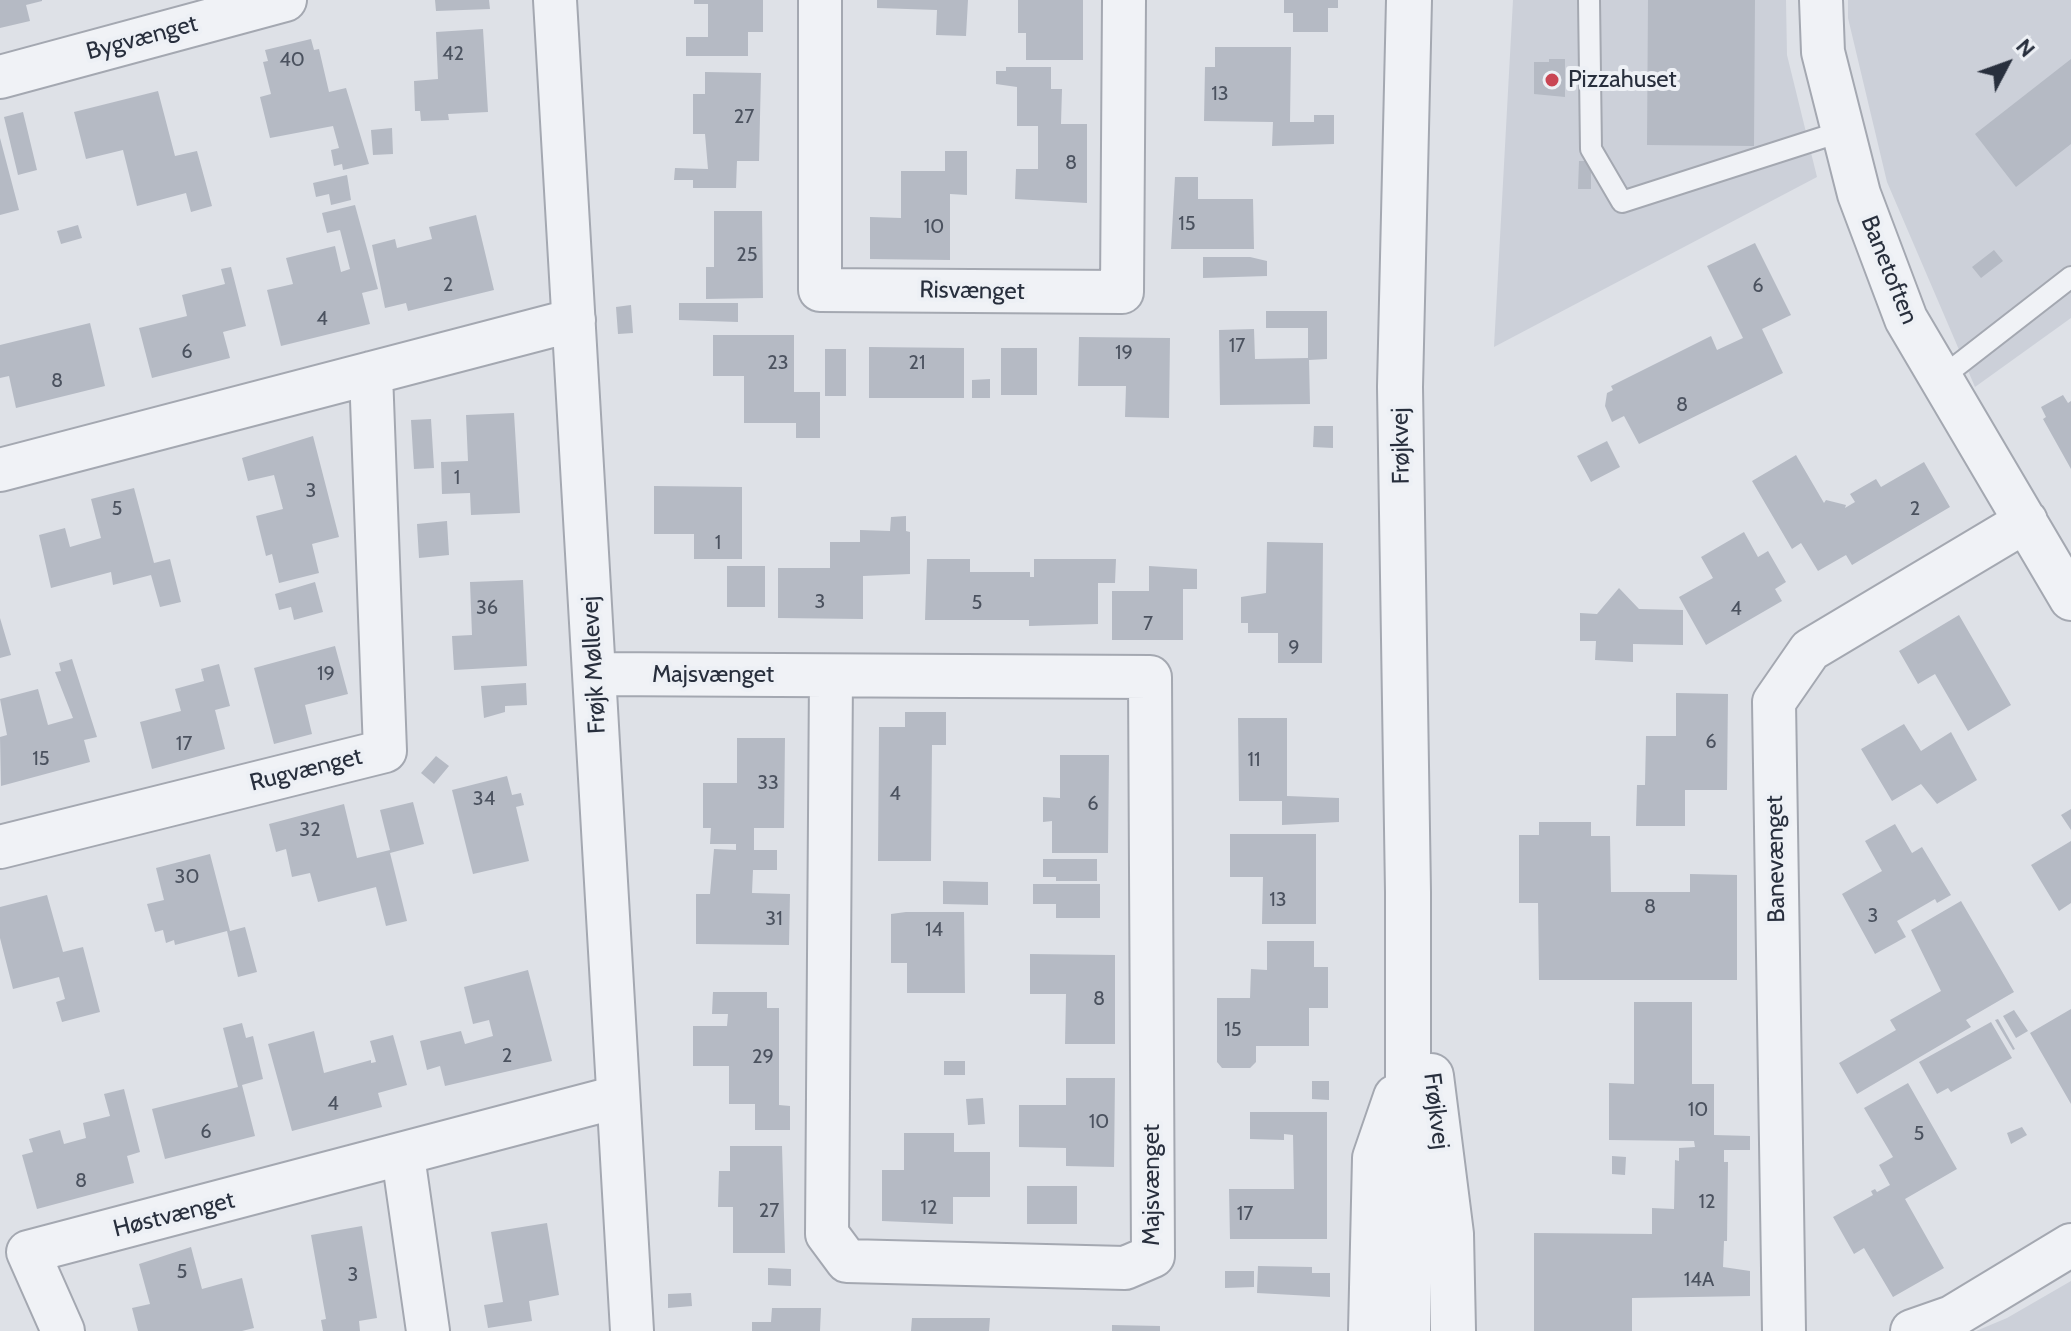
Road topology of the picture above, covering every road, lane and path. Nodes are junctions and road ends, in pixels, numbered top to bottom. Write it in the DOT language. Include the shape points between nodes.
graph roads {
  1 [pos="285,0"];
  2 [pos="555,0"];
  3 [pos="820,0"];
  4 [pos="1124,0"];
  5 [pos="1409,0"];
  6 [pos="1589,0"];
  7 [pos="1821,0"];
  8 [pos="0,77"];
  9 [pos="1843,131"];
  10 [pos="2071,277"];
  11 [pos="574,320"];
  12 [pos="371,373"];
  13 [pos="1941,378"];
  14 [pos="0,470"];
  15 [pos="2026,521"];
  16 [pos="2071,599"];
  17 [pos="594,674"];
  18 [pos="831,676"];
  19 [pos="0,847"];
  20 [pos="1408,892"];
  21 [pos="1408,1060"];
  22 [pos="617,1097"];
  23 [pos="403,1156"];
  24 [pos="2071,1245"];
  25 [pos="63,1331"];
  26 [pos="428,1331"];
  27 [pos="632,1331"];
  28 [pos="1371,1331"];
  29 [pos="1408,1331"];
  30 [pos="1453,1331"];
  31 [pos="1784,1331"];
  32 [pos="1912,1331"];
  1 -- 8 [label="street, Bygvænget"];
  2 -- 11 [label="street, Frøjk Møllevej"];
  3 -- 4 [label="street, Risvænget" via="820,290 1122,292"];
  5 -- 20 [label="street, Frøjkvej" via="1400,387"];
  6 -- 9 [label="lane" via="1591,149 1622,202"];
  7 -- 9 [label="street, Banetoften" via="1823,52"];
  9 -- 13 [label="street, Banetoften" via="1859,194 1906,319"];
  10 -- 13 [label="lane"];
  11 -- 12 [label="street"];
  11 -- 17 [label="street, Frøjk Møllevej"];
  12 -- 14 [label="street"];
  12 -- 19 [label="street, Rugvænget" via="385,751"];
  13 -- 15 [label="street, Banetoften"];
  15 -- 16 [label="street, Banetoften"];
  15 -- 31 [label="street, Banevænget" via="1810,650 1774,702"];
  17 -- 18 [label="street, Majsvænget"];
  17 -- 22 [label="street, Frøjk Møllevej"];
  18 -- 18 [label="street, Majsvænget" via="1150,677 1153,1256 1125,1268 847,1261 827,1234"];
  20 -- 21 [label="street, Frøjkvej"];
  20 -- 30 [label="street, Frøjkvej" via="1451,1234"];
  21 -- 28 [label="street, Frøjkvej" via="1375,1158"];
  21 -- 29 [label="street, Frøjkvej"];
  22 -- 23 [label="street, Høstvænget"];
  22 -- 27 [label="street, Frøjk Møllevej"];
  23 -- 25 [label="street, Høstvænget" via="28,1252"];
  23 -- 26 [label="street"];
  24 -- 32 [label="street" via="1952,1317"];
}
